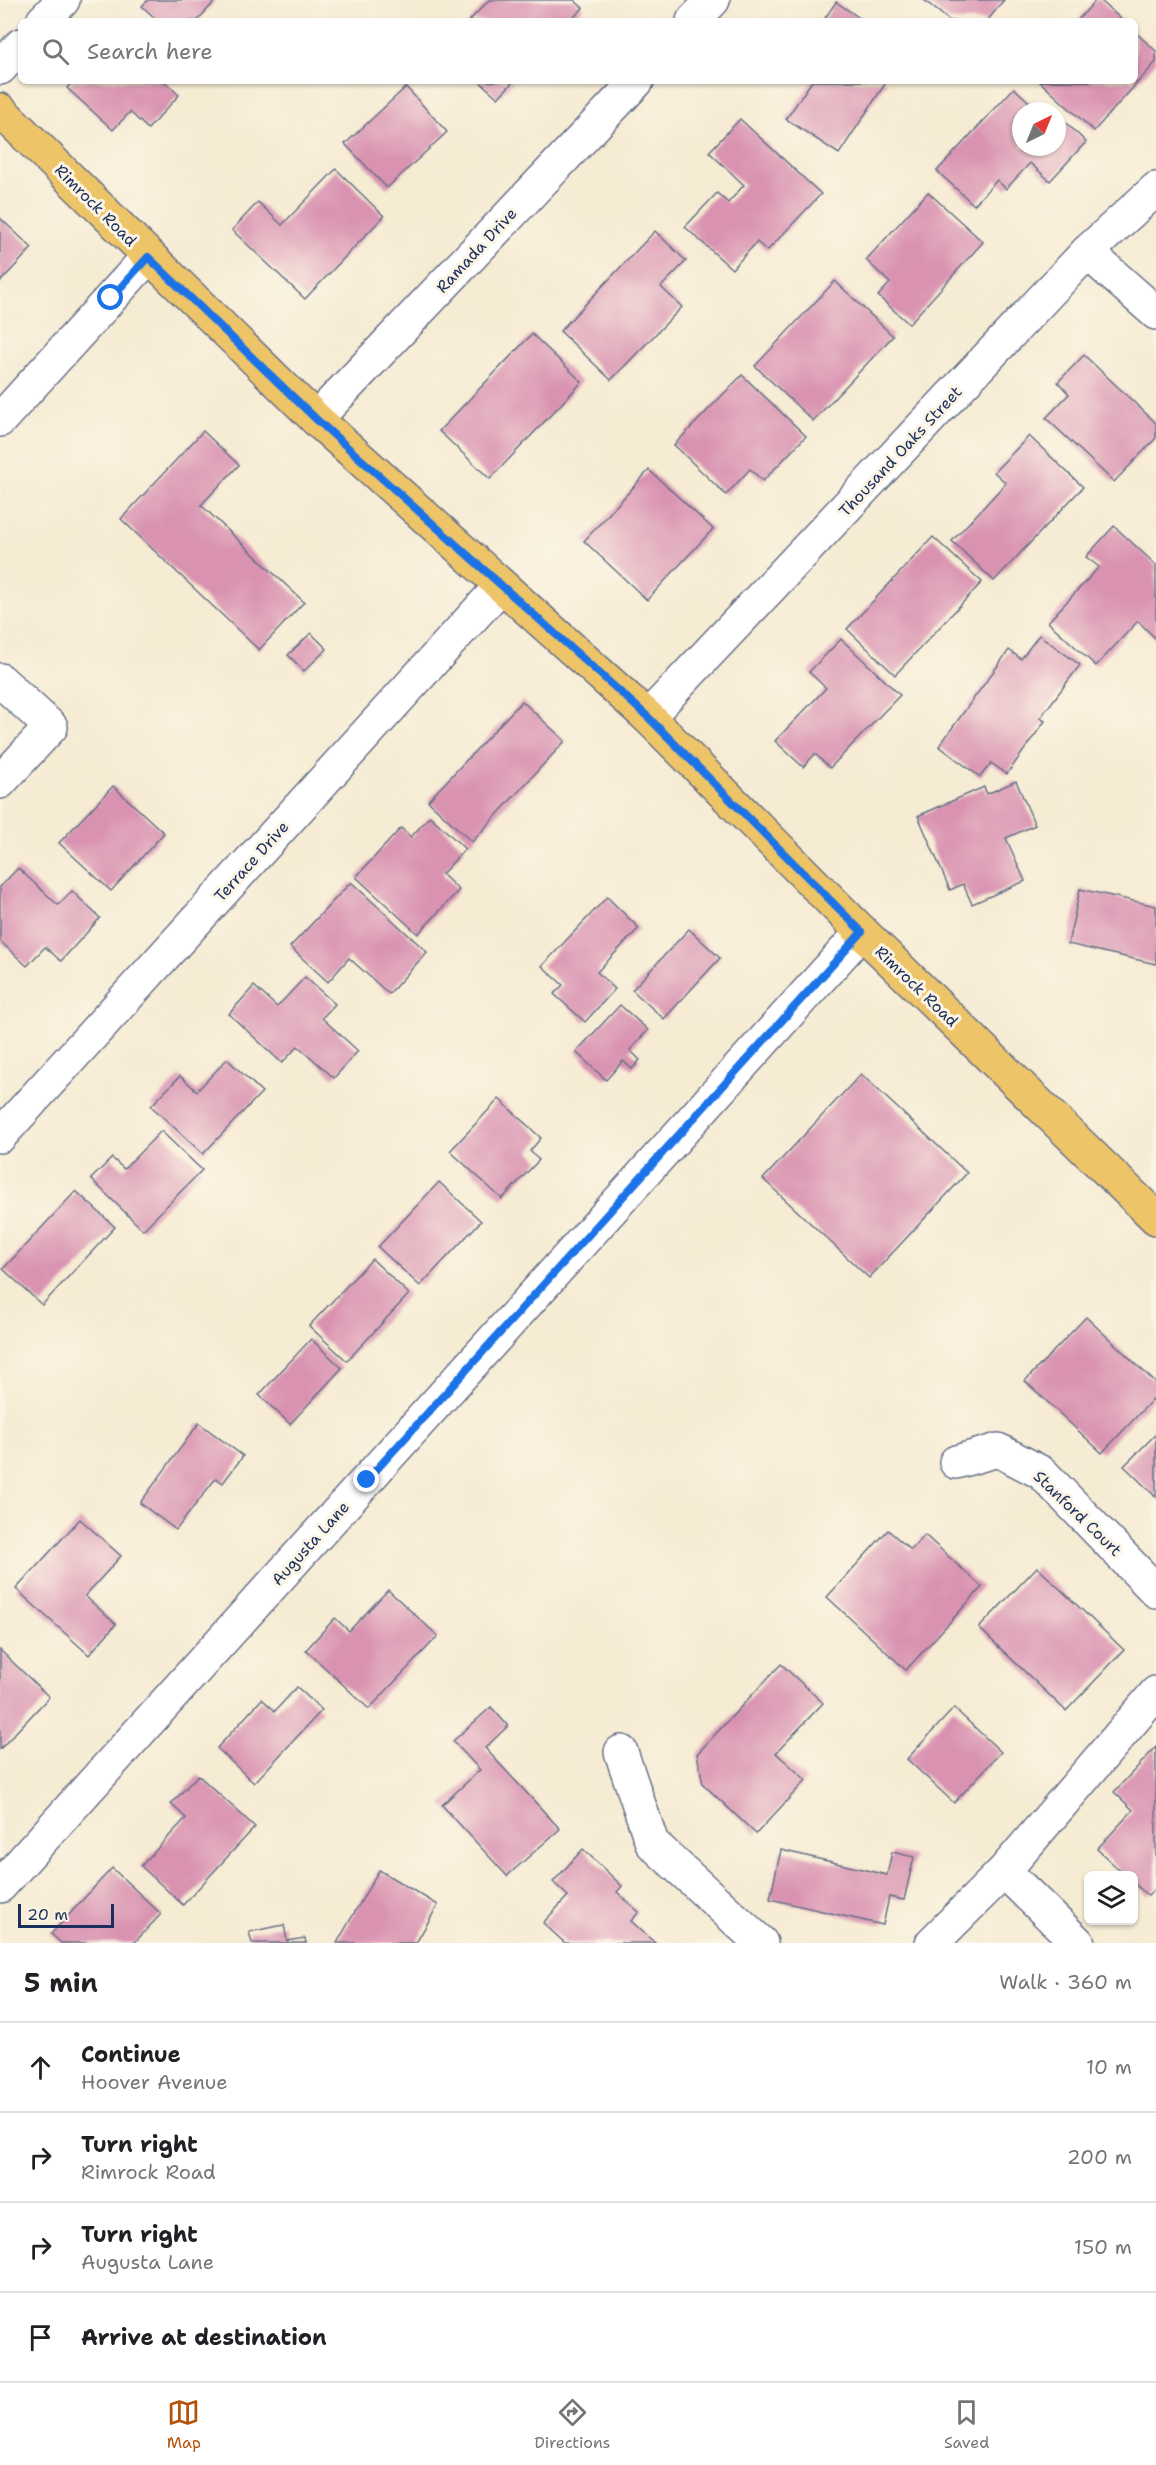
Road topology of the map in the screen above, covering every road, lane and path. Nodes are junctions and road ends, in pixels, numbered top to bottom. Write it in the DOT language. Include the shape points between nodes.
graph roads {
  1 [pos="63,0"];
  2 [pos="713,0"];
  3 [pos="47,18"];
  4 [pos="696,18"];
  5 [pos="18,48"];
  6 [pos="0,68"];
  7 [pos="633,84"];
  8 [pos="0,110"];
  9 [pos="1156,189"];
  10 [pos="1088,252"];
  11 [pos="148,257"];
  12 [pos="1156,314"];
  13 [pos="316,419"];
  14 [pos="0,420"];
  15 [pos="501,586"];
  16 [pos="0,681"];
  17 [pos="648,717"];
  18 [pos="0,782"];
  19 [pos="862,932"];
  20 [pos="0,1136"];
  21 [pos="1156,1218"];
  22 [pos="957,1462"];
  23 [pos="1156,1591"];
  24 [pos="1156,1693"];
  25 [pos="621,1752"];
  26 [pos="1004,1871"];
  27 [pos="0,1886"];
  28 [pos="761,1943"];
  29 [pos="932,1943"];
  30 [pos="1078,1943"];
  1 -- 3 [label="street"];
  2 -- 4 [label="street"];
  5 -- 6 [label="street"];
  7 -- 13 [label="street, Ramada Drive"];
  8 -- 11 [label="main road, Rimrock Road"];
  9 -- 10 [label="street, Thousand Oaks Street"];
  10 -- 12 [label="street"];
  10 -- 17 [label="street, Thousand Oaks Street"];
  11 -- 13 [label="main road, Rimrock Road"];
  11 -- 14 [label="street"];
  13 -- 15 [label="main road, Rimrock Road"];
  15 -- 17 [label="main road, Rimrock Road"];
  15 -- 20 [label="street, Terrace Drive"];
  16 -- 18 [label="street" via="51,727"];
  17 -- 19 [label="main road, Rimrock Road"];
  19 -- 21 [label="main road, Rimrock Road"];
  19 -- 27 [label="street, Augusta Lane"];
  22 -- 23 [label="street, Stanford Court" via="998,1450 1042,1473"];
  24 -- 26 [label="street"];
  25 -- 28 [label="street" via="652,1843"];
  26 -- 29 [label="street"];
  26 -- 30 [label="street"];
}
